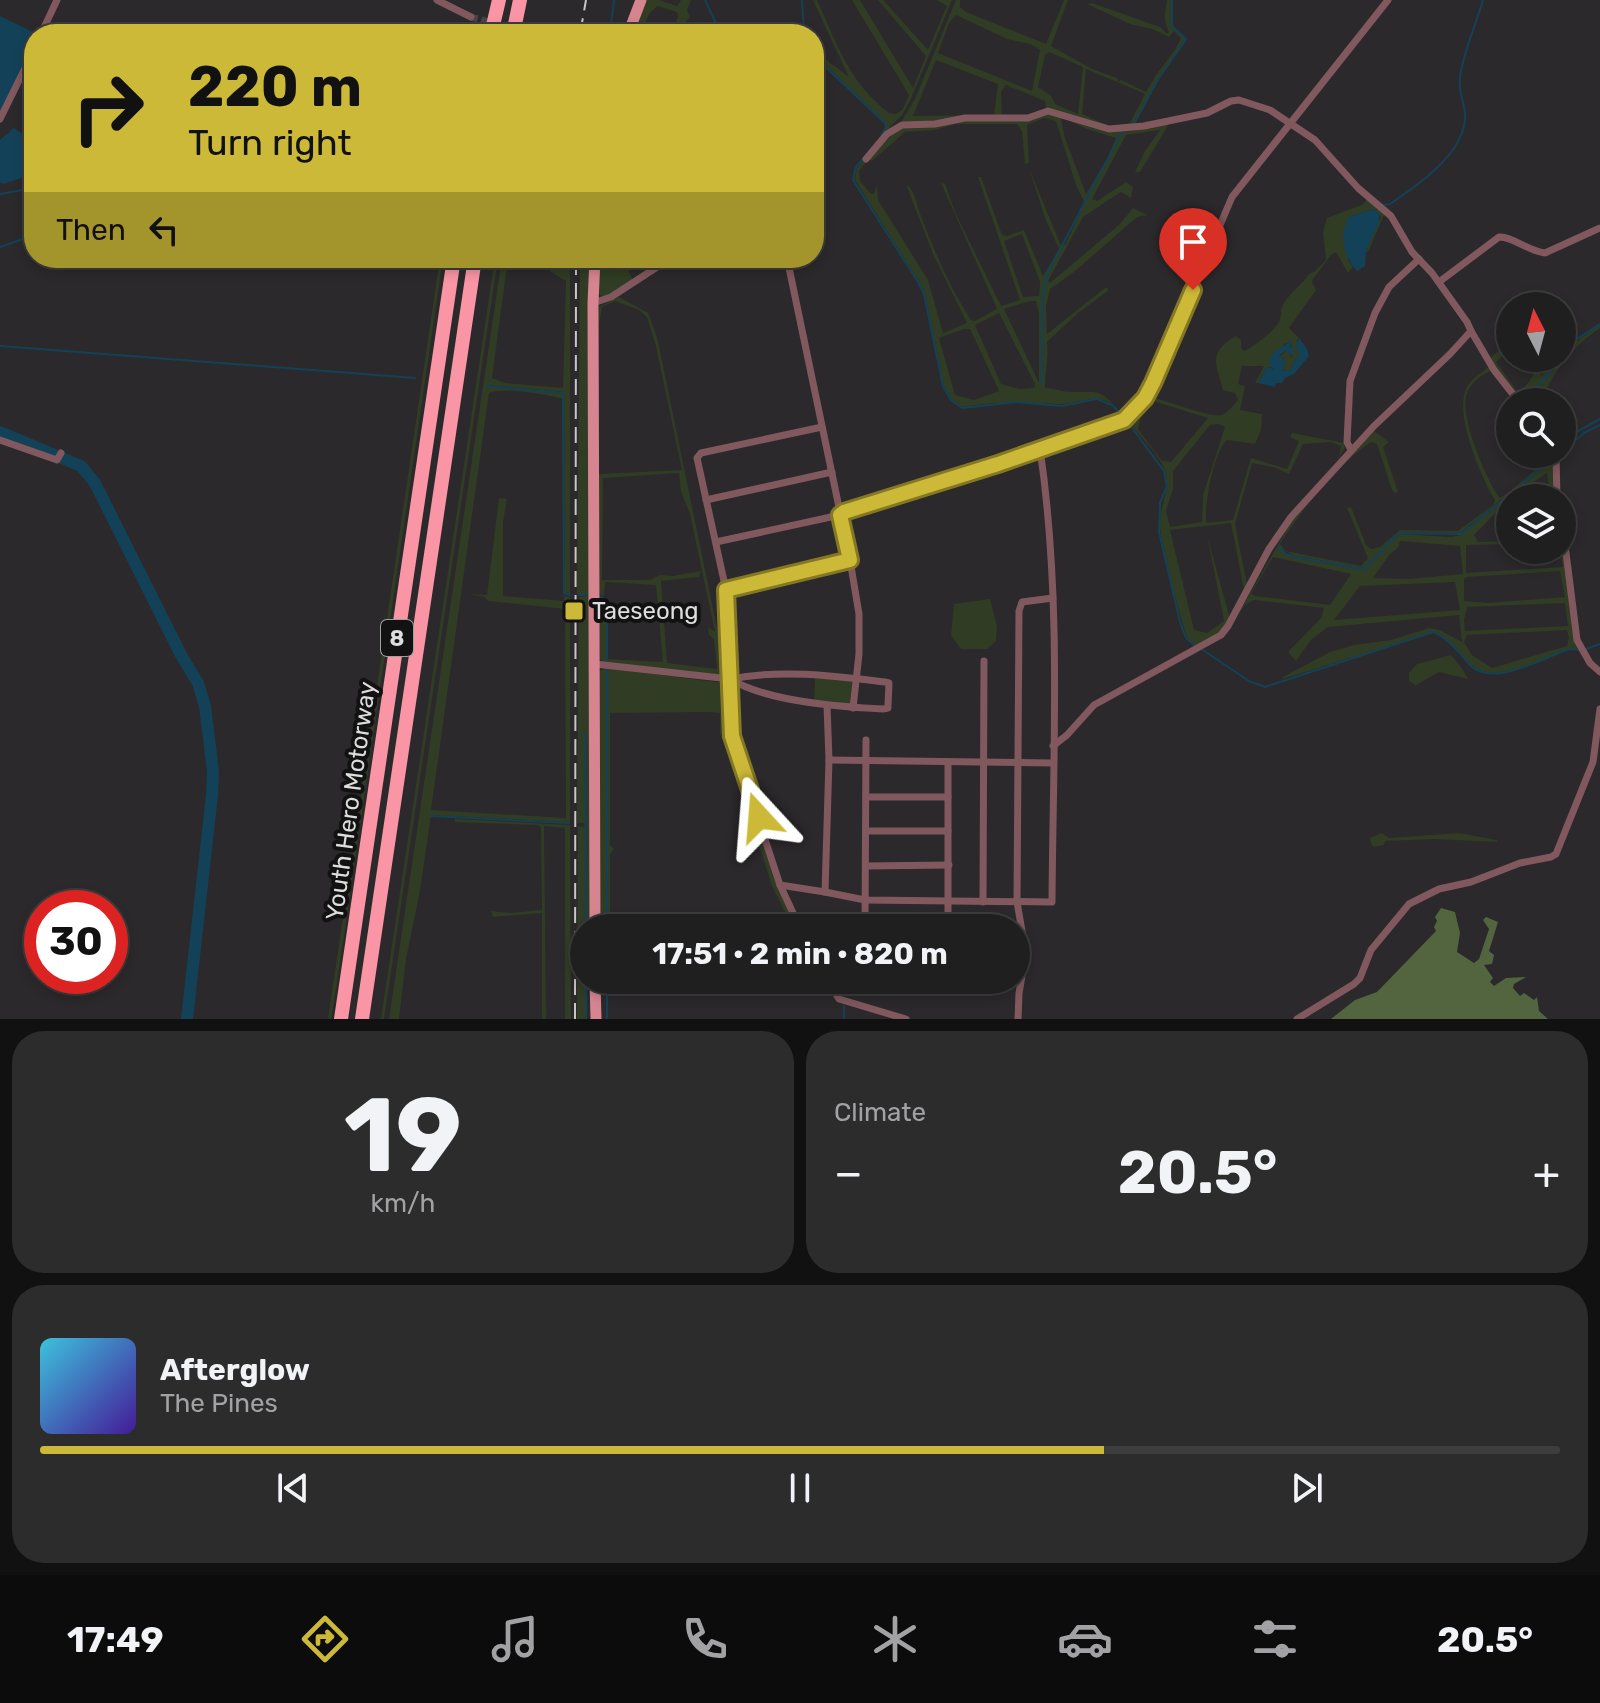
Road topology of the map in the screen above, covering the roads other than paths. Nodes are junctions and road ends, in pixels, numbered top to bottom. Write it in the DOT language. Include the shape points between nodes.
graph roads {
  1 [pos="57,0"];
  2 [pos="437,0"];
  3 [pos="499,0"];
  4 [pos="520,0"];
  5 [pos="641,0"];
  6 [pos="1388,0"];
  7 [pos="471,17"];
  8 [pos="46,24"];
  9 [pos="493,24"];
  10 [pos="515,24"];
  11 [pos="632,24"];
  12 [pos="24,70"];
  13 [pos="0,119"];
  14 [pos="1292,123"];
  15 [pos="866,159"];
  16 [pos="1600,228"];
  17 [pos="1419,259"];
  18 [pos="453,268"];
  19 [pos="474,268"];
  20 [pos="595,268"];
  21 [pos="656,268"];
  22 [pos="789,268"];
  23 [pos="1439,282"];
  24 [pos="593,303"];
  25 [pos="1471,331"];
  26 [pos="1508,388"];
  27 [pos="822,427"];
  28 [pos="0,440"];
  29 [pos="1040,449"];
  30 [pos="1351,450"];
  31 [pos="60,456"];
  32 [pos="832,472"];
  33 [pos="706,500"];
  34 [pos="840,515"];
  35 [pos="716,542"];
  36 [pos="850,560"];
  37 [pos="1568,564"];
  38 [pos="726,590"];
  39 [pos="1053,598"];
  40 [pos="984,661"];
  41 [pos="595,664"];
  42 [pos="1600,672"];
  43 [pos="856,678"];
  44 [pos="730,679"];
  45 [pos="827,705"];
  46 [pos="853,708"];
  47 [pos="1600,709"];
  48 [pos="866,740"];
  49 [pos="1053,746"];
  50 [pos="829,760"];
  51 [pos="866,761"];
  52 [pos="948,762"];
  53 [pos="983,762"];
  54 [pos="1018,762"];
  55 [pos="1053,763"];
  56 [pos="866,797"];
  57 [pos="948,797"];
  58 [pos="866,831"];
  59 [pos="948,831"];
  60 [pos="949,865"];
  61 [pos="866,866"];
  62 [pos="780,885"];
  63 [pos="825,892"];
  64 [pos="865,900"];
  65 [pos="948,901"];
  66 [pos="983,902"];
  67 [pos="1017,902"];
  68 [pos="595,914"];
  69 [pos="793,914"];
  70 [pos="865,914"];
  71 [pos="948,914"];
  72 [pos="595,994"];
  73 [pos="836,994"];
  74 [pos="341,1019"];
  75 [pos="362,1019"];
  76 [pos="596,1019"];
  77 [pos="906,1019"];
  78 [pos="1018,1019"];
  79 [pos="1297,1019"];
  1 -- 8 [label="street"];
  2 -- 7 [label="street"];
  3 -- 9 [label="highway"];
  4 -- 10 [label="highway"];
  5 -- 11 [label="main road"];
  6 -- 14 [label="street"];
  12 -- 13 [label="street"];
  14 -- 15 [label="street" via="1239,100 1207,113 1109,129 1048,111 1028,118 965,118 894,127"];
  14 -- 17 [label="street" via="1391,216"];
  14 -- 29 [label="street" via="1232,197 1145,398 1126,419"];
  16 -- 23 [label="street" via="1545,253 1499,237"];
  17 -- 23 [label="street"];
  17 -- 30 [label="street" via="1389,287 1350,381"];
  18 -- 74 [label="highway, Youth Hero Motorway / 8"];
  19 -- 75 [label="highway, Youth Hero Motorway / 8"];
  20 -- 24 [label="main road"];
  21 -- 24 [label="street"];
  22 -- 27 [label="street"];
  23 -- 25 [label="street"];
  24 -- 41 [label="main road"];
  25 -- 26 [label="street"];
  25 -- 30 [label="street"];
  27 -- 32 [label="street"];
  27 -- 33 [label="street" via="701,453 697,458"];
  28 -- 31 [label="street" via="57,460"];
  29 -- 34 [label="street"];
  29 -- 39 [label="street"];
  30 -- 49 [label="street" via="1269,549 1228,626 1200,648 1094,705"];
  32 -- 33 [label="street"];
  32 -- 34 [label="street"];
  33 -- 35 [label="street"];
  34 -- 35 [label="street"];
  34 -- 36 [label="street"];
  35 -- 38 [label="street"];
  36 -- 38 [label="street"];
  36 -- 43 [label="street" via="859,614"];
  37 -- 42 [label="street" via="1581,650"];
  38 -- 44 [label="street"];
  39 -- 49 [label="street"];
  39 -- 54 [label="street" via="1020,605"];
  40 -- 53 [label="street"];
  41 -- 44 [label="street"];
  41 -- 68 [label="main road"];
  43 -- 44 [label="street" via="761,673"];
  43 -- 46 [label="street"];
  43 -- 46 [label="street" via="889,683 888,708"];
  44 -- 45 [label="street" via="746,689"];
  44 -- 62 [label="street" via="733,742"];
  45 -- 46 [label="street"];
  45 -- 50 [label="street"];
  47 -- 79 [label="street" via="1593,762 1556,854 1439,889 1409,904 1371,950 1360,978"];
  48 -- 51 [label="street"];
  49 -- 55 [label="street"];
  50 -- 51 [label="street"];
  50 -- 63 [label="street"];
  51 -- 52 [label="street"];
  51 -- 56 [label="street"];
  52 -- 53 [label="street"];
  52 -- 57 [label="street"];
  53 -- 54 [label="street"];
  53 -- 66 [label="street"];
  54 -- 55 [label="street"];
  54 -- 67 [label="street"];
  55 -- 67 [label="street" via="1052,902"];
  56 -- 57 [label="street"];
  56 -- 58 [label="street"];
  57 -- 59 [label="street"];
  58 -- 59 [label="street"];
  58 -- 61 [label="street"];
  59 -- 60 [label="street"];
  60 -- 61 [label="street"];
  60 -- 65 [label="street"];
  61 -- 64 [label="street"];
  62 -- 63 [label="street"];
  62 -- 69 [label="street"];
  63 -- 64 [label="street"];
  64 -- 65 [label="street"];
  64 -- 70 [label="street"];
  65 -- 66 [label="street"];
  65 -- 71 [label="street"];
  66 -- 67 [label="street"];
  67 -- 78 [label="street" via="1026,954"];
  72 -- 76 [label="main road"];
  73 -- 77 [label="street"];
}
